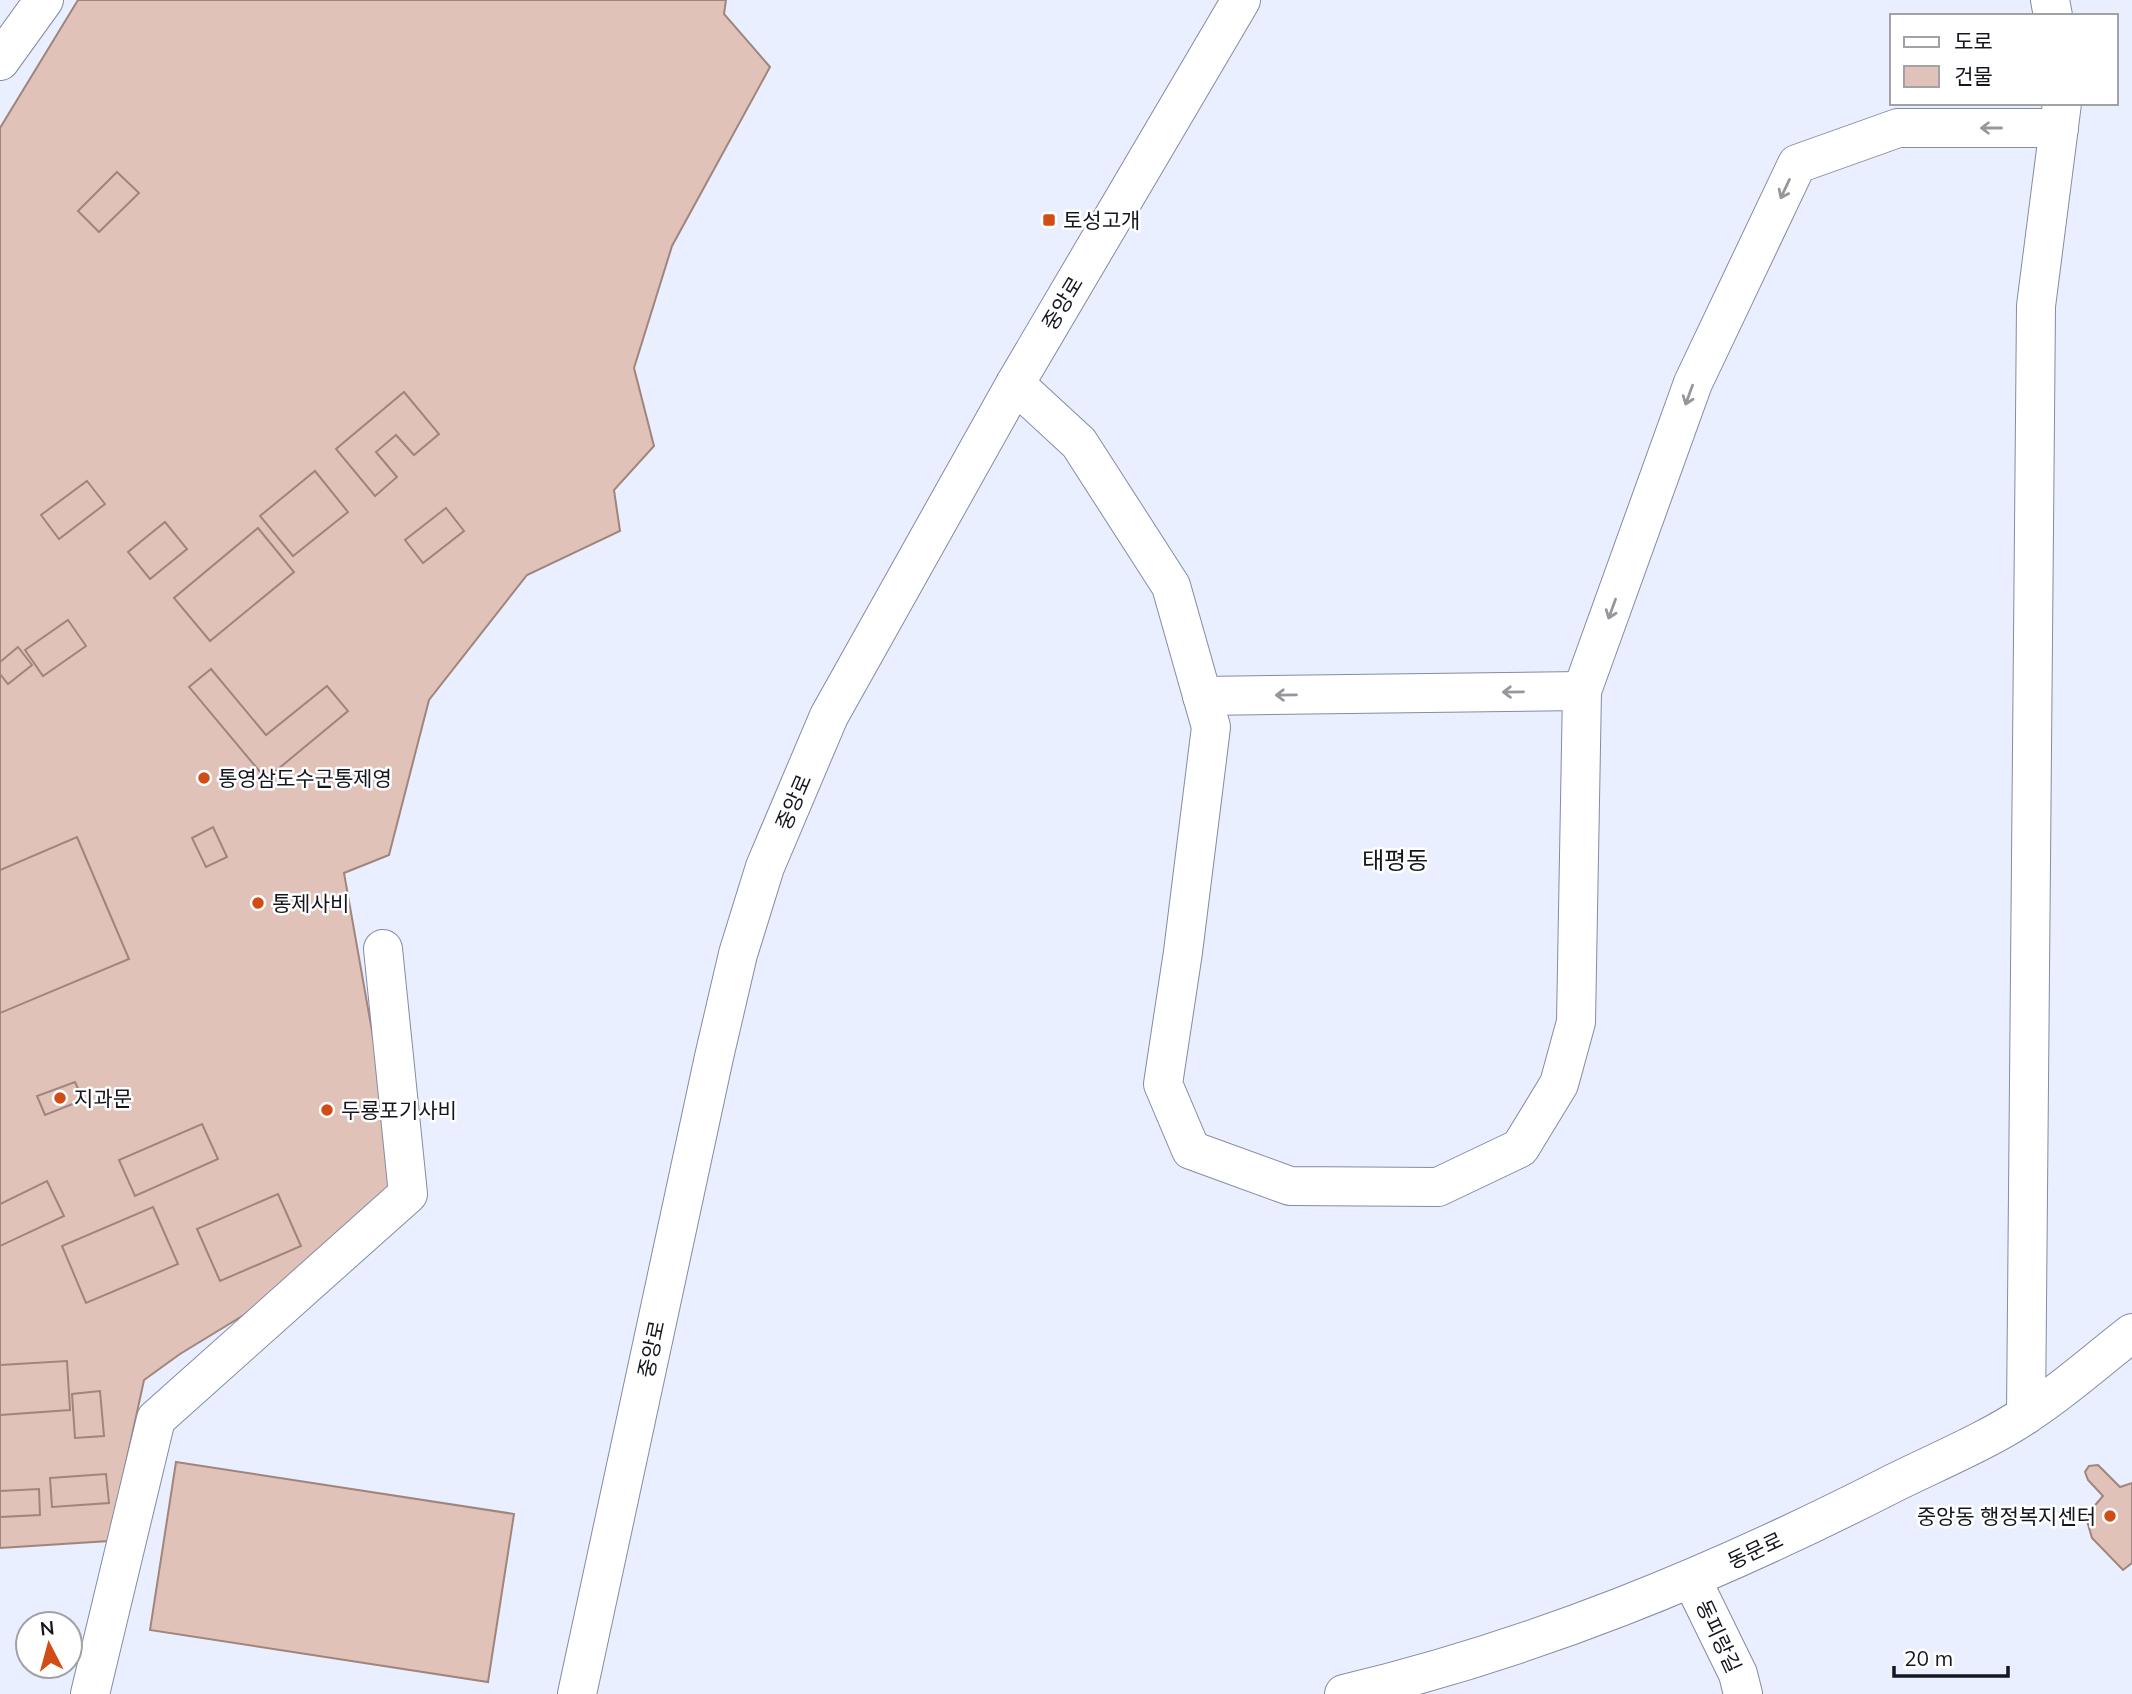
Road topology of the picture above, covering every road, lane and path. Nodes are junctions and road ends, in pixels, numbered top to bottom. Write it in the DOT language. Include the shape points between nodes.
graph roads {
  1 [pos="44,0"];
  2 [pos="1241,0"];
  3 [pos="0,61"];
  4 [pos="2060,116"];
  5 [pos="1015,384"];
  6 [pos="1582,691"];
  7 [pos="1202,696"];
  8 [pos="383,949"];
  9 [pos="2132,1333"];
  10 [pos="2026,1415"];
  11 [pos="1692,1580"];
  12 [pos="90,1694"];
  13 [pos="577,1694"];
  14 [pos="1344,1694"];
  15 [pos="1742,1694"];
  1 -- 3 [label="street"];
  2 -- 5 [label="street, 중앙로"];
  4 -- 6 [label="street, one-way" via="1898,128 1797,164 1693,383"];
  4 -- 10 [label="street" via="2036,306"];
  5 -- 7 [label="street" via="1079,443 1171,586"];
  5 -- 13 [label="street, 중앙로" via="829,716 765,867 737,954"];
  6 -- 7 [label="street, one-way"];
  6 -- 7 [label="street" via="1576,1022 1559,1083 1520,1148 1438,1187 1290,1186 1191,1150 1163,1084 1211,727"];
  8 -- 12 [label="street" via="408,1194 156,1419"];
  9 -- 10 [label="street, 동문로"];
  10 -- 11 [label="street, 동문로"];
  11 -- 14 [label="street, 동문로" via="1531,1643"];
  11 -- 15 [label="street, 동피랑길" via="1738,1674"];
}
